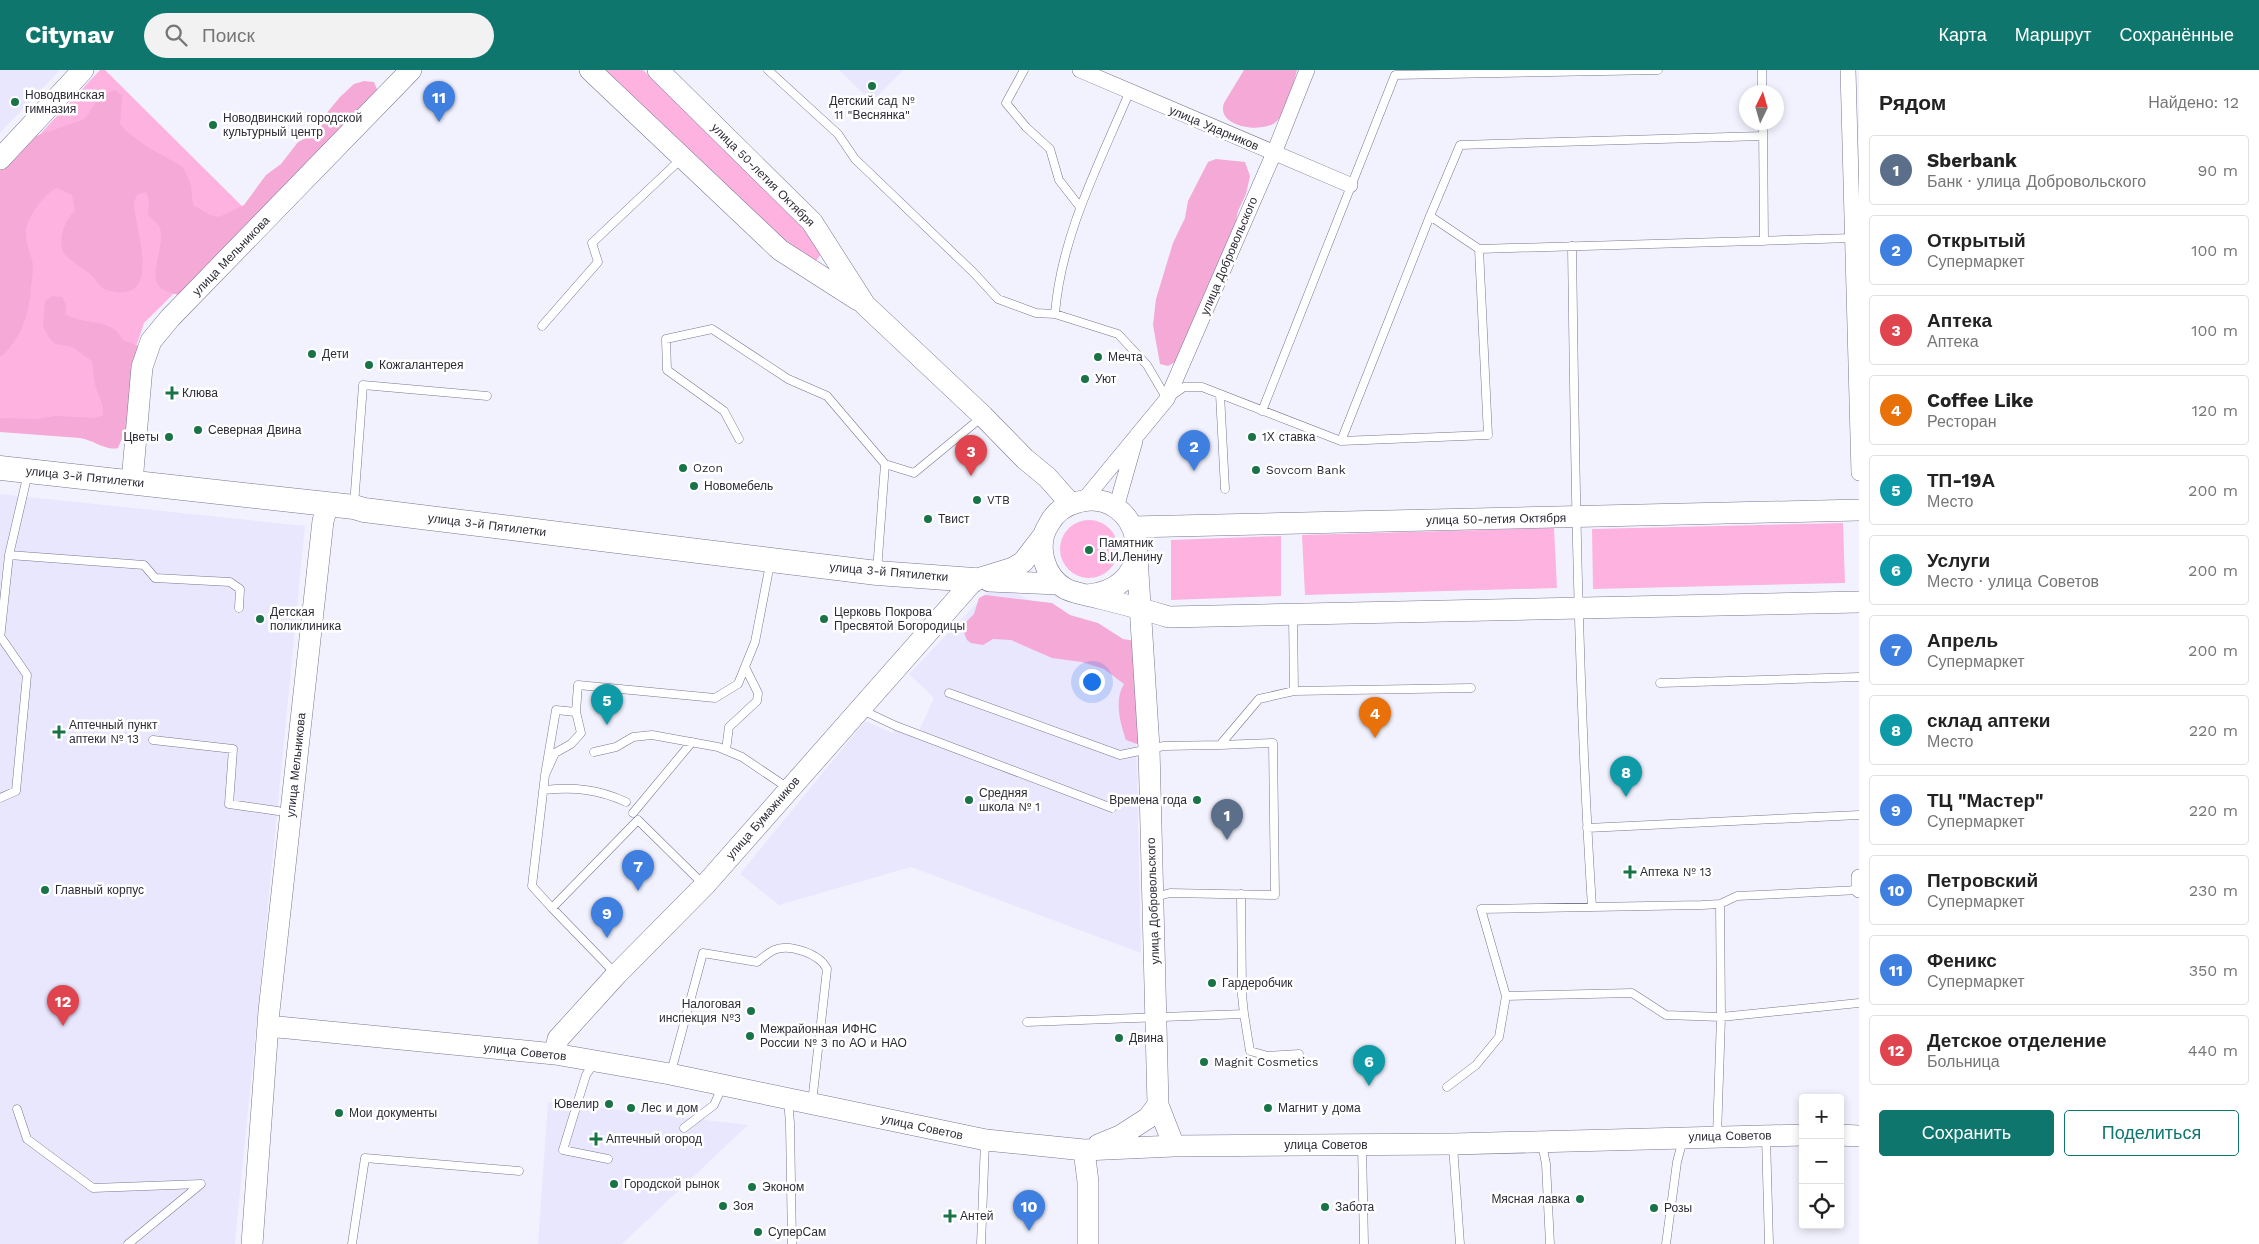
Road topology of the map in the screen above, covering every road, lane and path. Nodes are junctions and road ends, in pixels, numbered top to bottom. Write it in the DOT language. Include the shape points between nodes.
graph roads {
  1 [pos="83,70"];
  2 [pos="410,70"];
  3 [pos="590,70"];
  4 [pos="658,70"];
  5 [pos="768,70"];
  6 [pos="1024,70"];
  7 [pos="1080,70"];
  8 [pos="1307,70"];
  9 [pos="1658,70"];
  10 [pos="1762,70"];
  11 [pos="1848,70"];
  12 [pos="1396,72"];
  13 [pos="1762,85"];
  14 [pos="1129,92"];
  15 [pos="1763,130"];
  16 [pos="1763,136"];
  17 [pos="1274,153"];
  18 [pos="683,158"];
  19 [pos="0,159"];
  20 [pos="1350,185"];
  21 [pos="1080,207"];
  22 [pos="1856,212"];
  23 [pos="1430,216"];
  24 [pos="1853,238"];
  25 [pos="1764,241"];
  26 [pos="1572,246"];
  27 [pos="1479,249"];
  28 [pos="865,304"];
  29 [pos="1055,314"];
  30 [pos="542,326"];
  31 [pos="1220,394"];
  32 [pos="488,396"];
  33 [pos="1167,399"];
  34 [pos="1262,411"];
  35 [pos="983,416"];
  36 [pos="1136,434"];
  37 [pos="739,439"];
  38 [pos="1341,441"];
  39 [pos="1025,459"];
  40 [pos="885,464"];
  41 [pos="0,468"];
  42 [pos="29,471"];
  43 [pos="1859,472"];
  44 [pos="132,482"];
  45 [pos="1225,489"];
  46 [pos="1077,502"];
  47 [pos="328,504"];
  48 [pos="354,507"];
  49 [pos="1116,508"];
  50 [pos="1859,510"];
  51 [pos="1053,517"];
  52 [pos="1575,517"];
  53 [pos="1132,527"];
  54 [pos="1043,536"];
  55 [pos="9,555"];
  56 [pos="1136,556"];
  57 [pos="771,560"];
  58 [pos="877,573"];
  59 [pos="974,580"];
  60 [pos="1058,584"];
  61 [pos="1087,595"];
  62 [pos="1859,602"];
  63 [pos="239,608"];
  64 [pos="1578,608"];
  65 [pos="1141,609"];
  66 [pos="1293,614"];
  67 [pos="0,637"];
  68 [pos="745,667"];
  69 [pos="1859,677"];
  70 [pos="1660,683"];
  71 [pos="1471,688"];
  72 [pos="1294,691"];
  73 [pos="948,693"];
  74 [pos="860,709"];
  75 [pos="576,712"];
  76 [pos="153,740"];
  77 [pos="692,742"];
  78 [pos="1220,745"];
  79 [pos="1148,748"];
  80 [pos="726,750"];
  81 [pos="594,752"];
  82 [pos="546,775"];
  83 [pos="789,789"];
  84 [pos="544,790"];
  85 [pos="0,798"];
  86 [pos="626,802"];
  87 [pos="1112,808"];
  88 [pos="278,811"];
  89 [pos="633,813"];
  90 [pos="1859,815"];
  91 [pos="1587,828"];
  92 [pos="1859,877"];
  93 [pos="704,886"];
  94 [pos="1859,890"];
  95 [pos="1242,894"];
  96 [pos="1153,898"];
  97 [pos="1720,904"];
  98 [pos="552,908"];
  99 [pos="1592,908"];
  100 [pos="617,974"];
  101 [pos="1506,996"];
  102 [pos="1859,1003"];
  103 [pos="1244,1014"];
  104 [pos="1721,1017"];
  105 [pos="1157,1019"];
  106 [pos="1026,1022"];
  107 [pos="268,1026"];
  108 [pos="555,1054"];
  109 [pos="1299,1054"];
  110 [pos="596,1061"];
  111 [pos="670,1074"];
  112 [pos="723,1086"];
  113 [pos="1446,1087"];
  114 [pos="788,1099"];
  115 [pos="812,1105"];
  116 [pos="1158,1105"];
  117 [pos="17,1109"];
  118 [pos="684,1128"];
  119 [pos="1766,1135"];
  120 [pos="1799,1135"];
  121 [pos="1844,1136"];
  122 [pos="1859,1136"];
  123 [pos="1683,1137"];
  124 [pos="1717,1138"];
  125 [pos="986,1140"];
  126 [pos="1542,1141"];
  127 [pos="1453,1144"];
  128 [pos="1174,1146"];
  129 [pos="1362,1146"];
  130 [pos="1084,1150"];
  131 [pos="608,1159"];
  132 [pos="519,1171"];
  133 [pos="128,1244"];
  134 [pos="252,1244"];
  135 [pos="352,1244"];
  136 [pos="792,1244"];
  137 [pos="981,1244"];
  138 [pos="1088,1244"];
  139 [pos="1364,1244"];
  140 [pos="1460,1244"];
  141 [pos="1550,1244"];
  142 [pos="1666,1244"];
  143 [pos="1769,1244"];
  1 -- 19 [label="street"];
  2 -- 44 [label="street, улица Мельникова" via="151,341 142,367"];
  3 -- 18 [label="street"];
  4 -- 28 [label="street, улица 50-летия Октября" via="812,222"];
  5 -- 29 [label="lane" via="838,134 855,159 998,299 1036,313"];
  6 -- 21 [label="lane" via="1006,103 1050,149 1060,180"];
  7 -- 14 [label="street, улица Ударников"];
  8 -- 17 [label="street, улица Добровольского"];
  9 -- 12 [label="lane"];
  10 -- 13 [label="lane"];
  11 -- 22 [label="street"];
  12 -- 20 [label="lane"];
  14 -- 17 [label="street, улица Ударников"];
  14 -- 21 [label="lane"];
  15 -- 16 [label="lane"];
  16 -- 23 [label="lane" via="1460,145"];
  16 -- 25 [label="lane"];
  17 -- 20 [label="street, улица Ударников"];
  17 -- 33 [label="street, улица Добровольского"];
  18 -- 28 [label="street" via="780,250"];
  18 -- 30 [label="lane" via="592,243 598,262"];
  20 -- 34 [label="lane"];
  21 -- 29 [label="lane" via="1058,286"];
  22 -- 24 [label="street"];
  23 -- 27 [label="lane"];
  23 -- 38 [label="lane"];
  24 -- 25 [label="lane"];
  24 -- 43 [label="street"];
  25 -- 26 [label="lane"];
  26 -- 27 [label="lane"];
  26 -- 52 [label="lane"];
  27 -- 38 [label="lane" via="1488,435"];
  28 -- 35 [label="street, улица 50-летия Октября"];
  29 -- 33 [label="lane" via="1118,334 1147,365"];
  31 -- 33 [label="lane" via="1202,387 1184,387"];
  31 -- 34 [label="lane"];
  31 -- 45 [label="lane"];
  32 -- 48 [label="lane" via="363,385"];
  33 -- 36 [label="street, улица Добровольского"];
  34 -- 38 [label="lane"];
  35 -- 39 [label="street, улица 50-летия Октября"];
  35 -- 40 [label="lane" via="914,473"];
  36 -- 46 [label="street, улица Добровольского"];
  36 -- 49 [label="street"];
  37 -- 40 [label="lane" via="724,411 668,370 666,339 712,329 788,379 827,396"];
  39 -- 46 [label="street"];
  39 -- 51 [label="street" via="1041,483"];
  40 -- 58 [label="lane"];
  41 -- 42 [label="main road, улица 3-й Пятилетки"];
  42 -- 44 [label="main road, улица 3-й Пятилетки"];
  42 -- 55 [label="lane"];
  44 -- 47 [label="main road, улица 3-й Пятилетки"];
  46 -- 49 [label="street" via="1099,501"];
  46 -- 51 [label="street"];
  47 -- 48 [label="main road, улица 3-й Пятилетки"];
  47 -- 107 [label="street, улица Мельникова" via="323,521"];
  48 -- 57 [label="main road, улица 3-й Пятилетки"];
  49 -- 53 [label="street"];
  50 -- 52 [label="street, улица 50-летия Октября"];
  51 -- 54 [label="street"];
  52 -- 53 [label="street, улица 50-летия Октября"];
  52 -- 64 [label="lane"];
  53 -- 56 [label="street"];
  54 -- 59 [label="street" via="1013,568"];
  54 -- 60 [label="street" via="1044,563"];
  55 -- 63 [label="lane" via="144,565 155,578 230,582 240,589"];
  55 -- 67 [label="lane"];
  56 -- 61 [label="street" via="1133,567 1122,582 1102,594"];
  56 -- 65 [label="street, улица Добровольского"];
  57 -- 58 [label="main road, улица 3-й Пятилетки"];
  57 -- 68 [label="lane" via="755,642"];
  58 -- 59 [label="main road, улица 3-й Пятилетки"];
  59 -- 60 [label="street"];
  59 -- 74 [label="street, улица Бумажников"];
  60 -- 61 [label="street"];
  61 -- 65 [label="street"];
  62 -- 64 [label="street"];
  64 -- 66 [label="street"];
  64 -- 91 [label="lane"];
  65 -- 66 [label="street" via="1169,617"];
  65 -- 79 [label="street, улица Добровольского"];
  66 -- 72 [label="lane"];
  67 -- 85 [label="lane" via="27,675 16,791"];
  68 -- 75 [label="lane" via="738,684 715,698 578,686"];
  68 -- 80 [label="lane" via="758,694 757,701 728,726"];
  69 -- 70 [label="lane"];
  71 -- 72 [label="lane"];
  72 -- 78 [label="lane" via="1259,699"];
  73 -- 79 [label="lane" via="1120,754"];
  74 -- 83 [label="street, улица Бумажников"];
  74 -- 87 [label="lane" via="896,726"];
  75 -- 82 [label="lane" via="581,732 571,744 555,752"];
  75 -- 82 [label="lane" via="556,710"];
  76 -- 88 [label="lane" via="233,748 229,804"];
  77 -- 80 [label="lane"];
  77 -- 81 [label="lane" via="652,735 633,736 616,748"];
  77 -- 89 [label="lane"];
  78 -- 79 [label="lane"];
  78 -- 95 [label="lane" via="1273,743 1275,895"];
  79 -- 96 [label="street, улица Добровольского"];
  80 -- 83 [label="lane"];
  82 -- 84 [label="lane"];
  83 -- 93 [label="street, улица Бумажников"];
  84 -- 86 [label="lane" via="592,790"];
  84 -- 98 [label="lane" via="532,886"];
  90 -- 91 [label="lane"];
  91 -- 99 [label="lane"];
  92 -- 94 [label="street"];
  93 -- 98 [label="lane" via="638,820"];
  93 -- 100 [label="street, улица Бумажников"];
  94 -- 97 [label="lane" via="1736,896"];
  95 -- 96 [label="lane" via="1170,893"];
  95 -- 103 [label="lane"];
  96 -- 105 [label="street, улица Добровольского"];
  97 -- 99 [label="lane"];
  97 -- 104 [label="lane"];
  98 -- 100 [label="lane"];
  99 -- 101 [label="lane" via="1481,909"];
  100 -- 108 [label="street, улица Бумажников" via="558,1039"];
  101 -- 104 [label="lane" via="1632,993 1666,1015"];
  101 -- 113 [label="lane" via="1499,1037 1476,1065"];
  102 -- 104 [label="lane"];
  103 -- 105 [label="lane" via="1175,1015"];
  103 -- 109 [label="lane" via="1250,1051 1268,1056"];
  104 -- 124 [label="lane"];
  105 -- 106 [label="lane"];
  105 -- 116 [label="street, улица Добровольского"];
  107 -- 108 [label="street, улица Советов"];
  107 -- 134 [label="street"];
  108 -- 110 [label="street, улица Советов"];
  110 -- 111 [label="street, улица Советов"];
  110 -- 131 [label="lane" via="586,1075 564,1150"];
  111 -- 112 [label="street, улица Советов"];
  111 -- 115 [label="lane" via="703,952 757,962 775,949 797,950 816,955 827,969"];
  112 -- 114 [label="street, улица Советов"];
  112 -- 118 [label="lane" via="714,1105"];
  114 -- 115 [label="street, улица Советов"];
  114 -- 136 [label="lane"];
  115 -- 125 [label="street, улица Советов"];
  116 -- 128 [label="street"];
  116 -- 130 [label="street" via="1148,1118 1120,1136"];
  117 -- 133 [label="lane" via="27,1140 93,1188 201,1184"];
  119 -- 120 [label="street, улица Советов"];
  119 -- 124 [label="street, улица Советов"];
  119 -- 143 [label="lane"];
  121 -- 122 [label="street"];
  123 -- 124 [label="street, улица Советов"];
  123 -- 126 [label="street, улица Советов"];
  123 -- 142 [label="lane"];
  125 -- 130 [label="street, улица Советов"];
  125 -- 137 [label="lane"];
  126 -- 127 [label="street, улица Советов"];
  126 -- 141 [label="lane"];
  127 -- 129 [label="street, улица Советов"];
  127 -- 140 [label="lane"];
  128 -- 129 [label="street, улица Советов"];
  128 -- 130 [label="street, улица Советов"];
  129 -- 139 [label="lane"];
  130 -- 138 [label="street" via="1088,1182"];
  132 -- 135 [label="lane" via="365,1158"];
}
